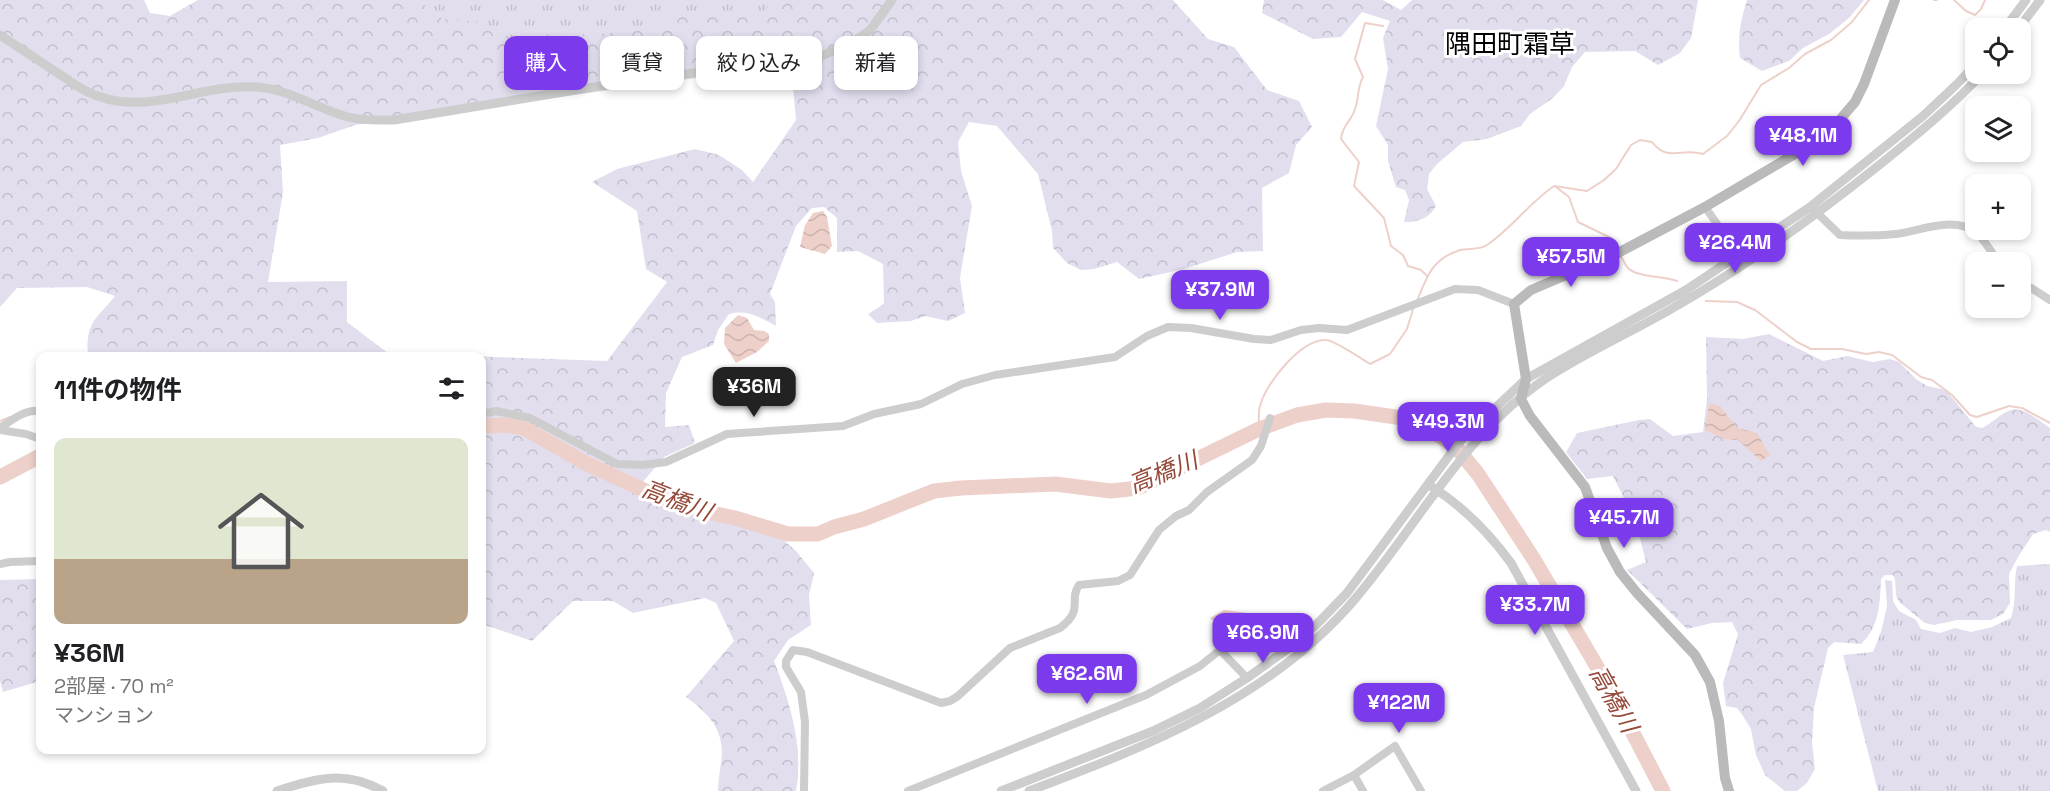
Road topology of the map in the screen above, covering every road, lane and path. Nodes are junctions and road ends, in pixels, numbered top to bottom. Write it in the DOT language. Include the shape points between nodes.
graph roads {
  1 [pos="892,0"];
  2 [pos="1895,0"];
  3 [pos="2026,0"];
  4 [pos="2040,0"];
  5 [pos="2012,18"];
  6 [pos="2026,18"];
  7 [pos="0,36"];
  8 [pos="1965,76"];
  9 [pos="1973,84"];
  10 [pos="1705,207"];
  11 [pos="1814,210"];
  12 [pos="1992,252"];
  13 [pos="1740,255"];
  14 [pos="1745,264"];
  15 [pos="2031,288"];
  16 [pos="2050,300"];
  17 [pos="1514,304"];
  18 [pos="1526,379"];
  19 [pos="1521,399"];
  20 [pos="36,410"];
  21 [pos="486,413"];
  22 [pos="1270,418"];
  23 [pos="0,429"];
  24 [pos="36,438"];
  25 [pos="1428,484"];
  26 [pos="1437,490"];
  27 [pos="36,561"];
  28 [pos="0,564"];
  29 [pos="1247,678"];
  30 [pos="1354,775"];
  31 [pos="277,791"];
  32 [pos="383,791"];
  33 [pos="804,791"];
  34 [pos="908,791"];
  35 [pos="1001,791"];
  36 [pos="1029,791"];
  37 [pos="1323,791"];
  38 [pos="1363,791"];
  39 [pos="1421,791"];
  40 [pos="1636,791"];
  41 [pos="1729,791"];
  1 -- 7 [label="street" via="866,33 824,55 394,120 349,117 285,92 260,87 220,88 139,104 115,101 82,89"];
  2 -- 10 [label="main road" via="1855,102 1827,135"];
  3 -- 5 [label="street"];
  4 -- 6 [label="street"];
  8 -- 11 [label="street"];
  9 -- 11 [label="street" via="1927,127"];
  10 -- 13 [label="street"];
  10 -- 17 [label="main road" via="1619,252 1531,290"];
  11 -- 12 [label="street" via="1840,235 1890,234 1944,225 1965,227 1978,234"];
  11 -- 13 [label="street"];
  11 -- 14 [label="street"];
  13 -- 14 [label="street"];
  13 -- 18 [label="street" via="1686,290"];
  14 -- 19 [label="street" via="1545,380"];
  15 -- 16 [label="street"];
  17 -- 18 [label="main road"];
  17 -- 21 [label="street" via="1478,290 1455,289 1347,330 1301,330 1271,340 1168,327 1115,357 995,375 962,384 921,404 874,414 843,426 727,434 666,462 643,465 617,464 531,417"];
  18 -- 19 [label="main road"];
  18 -- 25 [label="street" via="1460,441"];
  19 -- 26 [label="street" via="1498,417"];
  19 -- 41 [label="main road" via="1585,487 1620,572 1695,655 1710,682"];
  20 -- 23 [label="street" via="19,415"];
  22 -- 33 [label="street" via="1261,446 1252,459 1159,530 1130,575 1080,585 1073,615 1067,623 1010,648 951,701 940,703 794,650 786,668 801,692 805,722"];
  23 -- 24 [label="street"];
  25 -- 26 [label="street"];
  25 -- 29 [label="street" via="1347,593 1289,648"];
  26 -- 36 [label="street" via="1352,602 1291,661 1197,721"];
  26 -- 40 [label="street" via="1488,532 1511,563"];
  27 -- 28 [label="street"];
  29 -- 34 [label="street" via="1220,650 1200,666 1146,695"];
  29 -- 35 [label="street" via="1200,708 1153,731"];
  30 -- 37 [label="street"];
  30 -- 38 [label="street"];
  30 -- 39 [label="street" via="1395,746"];
  31 -- 32 [label="street" via="328,777 357,779"];
}
